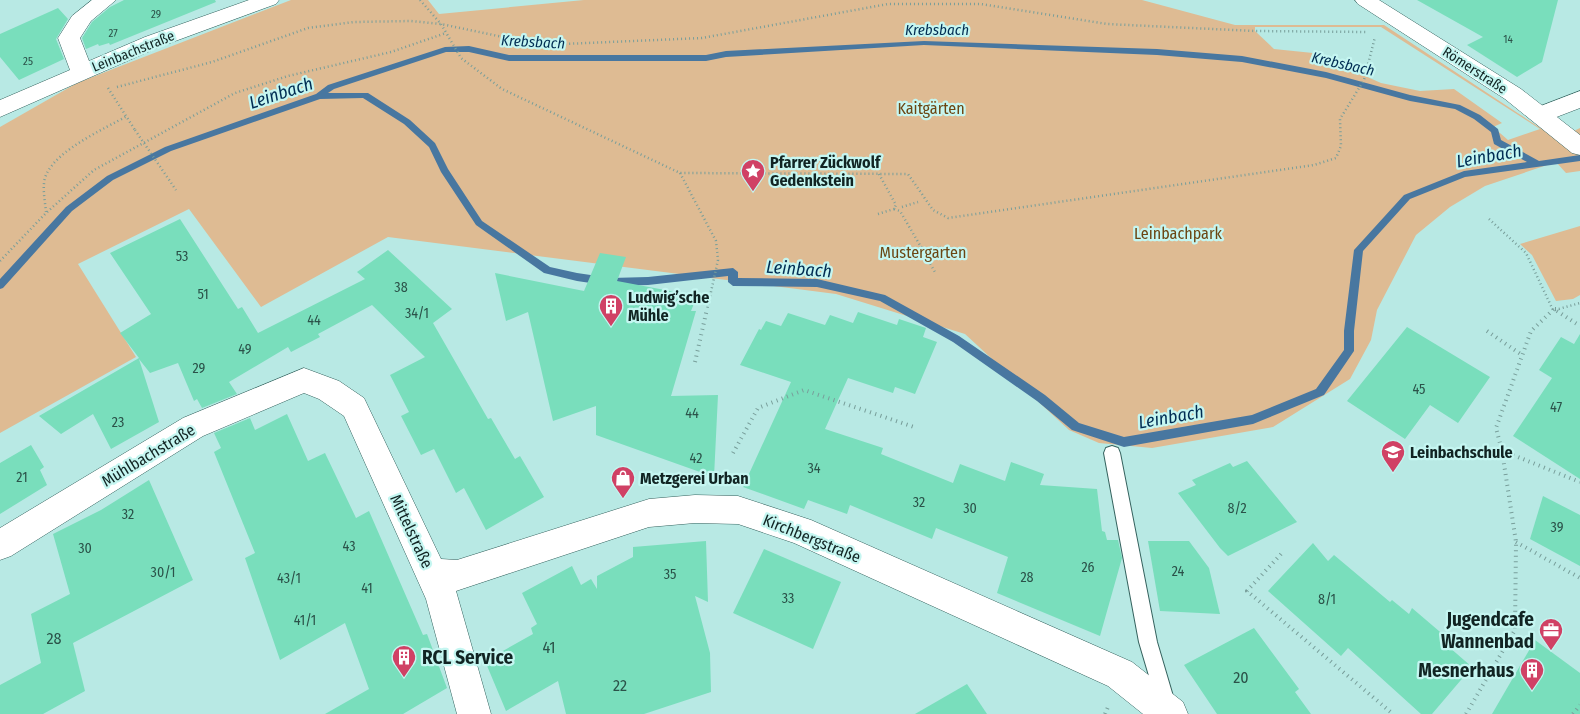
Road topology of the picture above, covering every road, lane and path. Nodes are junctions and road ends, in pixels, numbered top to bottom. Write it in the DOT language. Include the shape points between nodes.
graph roads {
  1 [pos="106,0"];
  2 [pos="269,0"];
  3 [pos="420,0"];
  4 [pos="1365,0"];
  5 [pos="441,24"];
  6 [pos="446,33"];
  7 [pos="82,72"];
  8 [pos="1580,99"];
  9 [pos="0,109"];
  10 [pos="1541,115"];
  11 [pos="127,116"];
  12 [pos="1577,144"];
  13 [pos="680,173"];
  14 [pos="879,174"];
  15 [pos="176,190"];
  16 [pos="918,202"];
  17 [pos="896,205"];
  18 [pos="902,206"];
  19 [pos="894,209"];
  20 [pos="900,211"];
  21 [pos="46,213"];
  22 [pos="878,214"];
  23 [pos="1489,219"];
  24 [pos="941,246"];
  25 [pos="921,248"];
  26 [pos="929,250"];
  27 [pos="918,253"];
  28 [pos="926,256"];
  29 [pos="904,257"];
  30 [pos="0,261"];
  31 [pos="936,274"];
  32 [pos="1580,303"];
  33 [pos="1554,309"];
  34 [pos="1580,326"];
  35 [pos="1487,331"];
  36 [pos="1522,355"];
  37 [pos="694,362"];
  38 [pos="304,380"];
  39 [pos="914,427"];
  40 [pos="1502,451"];
  41 [pos="733,453"];
  42 [pos="1112,453"];
  43 [pos="1580,482"];
  44 [pos="1516,542"];
  45 [pos="0,545"];
  46 [pos="1281,554"];
  47 [pos="432,573"];
  48 [pos="1580,578"];
  49 [pos="1580,705"];
  50 [pos="1169,712"];
  51 [pos="474,714"];
  52 [pos="1393,714"];
  53 [pos="1466,714"];
  54 [pos="1573,714"];
  1 -- 7 [label="street" via="91,9 73,27 69,38"];
  2 -- 7 [label="street, Leinbachstraße" via="152,42"];
  3 -- 5 [label="path"];
  4 -- 10 [label="street, Römerstraße"];
  5 -- 6 [label="path"];
  5 -- 11 [label="path" via="354,22 308,28 212,62 109,89"];
  5 -- 14 [label="path" via="541,45 702,38 888,4 981,4 1107,24 1255,31 1376,32 1364,80 1340,119 1341,146 1336,158 1314,165 948,218 933,210 908,174"];
  6 -- 13 [label="path" via="461,58 502,89"];
  6 -- 21 [label="path" via="391,52 288,76 235,93 94,170"];
  7 -- 9 [label="street, Leinbachstraße"];
  8 -- 10 [label="street"];
  10 -- 12 [label="street, Römerstraße"];
  11 -- 15 [label="path, bridge"];
  11 -- 21 [label="path" via="52,164 46,174"];
  13 -- 14 [label="path"];
  13 -- 37 [label="path" via="716,241 718,260"];
  14 -- 17 [label="path"];
  16 -- 18 [label="path"];
  17 -- 18 [label="path"];
  17 -- 19 [label="path"];
  18 -- 20 [label="path"];
  19 -- 20 [label="path"];
  19 -- 22 [label="path"];
  20 -- 25 [label="path"];
  21 -- 30 [label="path"];
  23 -- 33 [label="path" via="1526,253"];
  24 -- 26 [label="path"];
  25 -- 26 [label="path"];
  25 -- 27 [label="path"];
  26 -- 28 [label="path"];
  27 -- 28 [label="path"];
  27 -- 29 [label="path"];
  28 -- 31 [label="path"];
  32 -- 33 [label="path"];
  33 -- 34 [label="path"];
  33 -- 36 [label="path" via="1531,331"];
  35 -- 36 [label="path"];
  36 -- 40 [label="path" via="1496,428"];
  38 -- 45 [label="street, Mühlbachstraße" via="193,426"];
  38 -- 47 [label="street, Mittelstraße" via="329,390 354,407"];
  39 -- 41 [label="path" via="804,390 758,408"];
  40 -- 43 [label="path"];
  40 -- 44 [label="path"];
  42 -- 50 [label="lane, Kirchbergstraße" via="1148,642"];
  44 -- 48 [label="path"];
  44 -- 53 [label="path" via="1515,630"];
  46 -- 52 [label="path" via="1247,591"];
  47 -- 50 [label="street, Kirchbergstraße" via="457,576 649,513 738,510 800,530 1120,674"];
  47 -- 51 [label="street, Mittelstraße" via="442,597"];
  49 -- 54 [label="path"];
}
